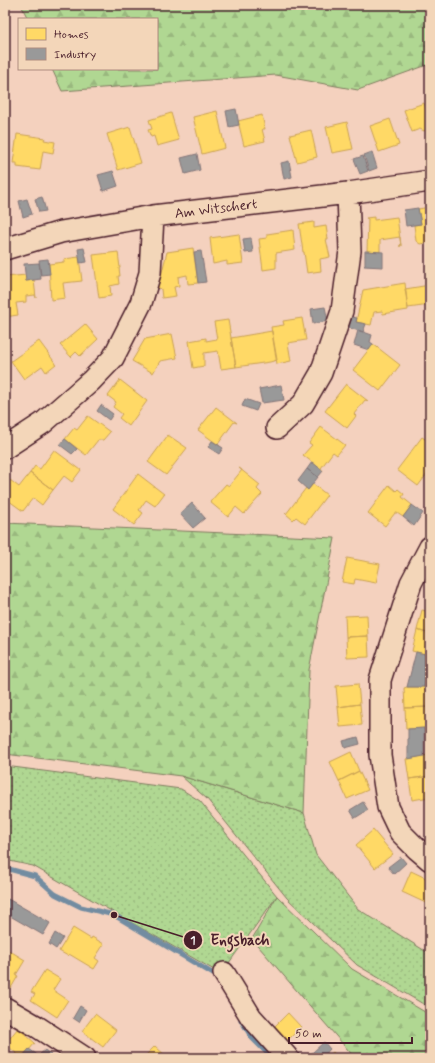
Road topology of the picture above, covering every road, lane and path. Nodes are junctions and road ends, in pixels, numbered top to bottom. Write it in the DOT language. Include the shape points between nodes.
graph roads {
  1 [pos="430,181"];
  2 [pos="348,193"];
  3 [pos="153,216"];
  4 [pos="5,249"];
  5 [pos="278,428"];
  6 [pos="5,448"];
  7 [pos="430,547"];
  8 [pos="430,860"];
  9 [pos="224,973"];
  10 [pos="5,1008"];
  11 [pos="85,1058"];
  12 [pos="288,1058"];
  1 -- 2 [label="street, Am Witschert"];
  2 -- 3 [label="street, Am Witschert"];
  2 -- 5 [label="street" via="350,250 342,311 321,372 303,404"];
  3 -- 4 [label="street, Am Witschert" via="61,232"];
  3 -- 6 [label="street" via="150,273 141,303 113,358 91,382 44,423"];
  7 -- 8 [label="street" via="411,583 380,680 380,756 388,807 400,832"];
  9 -- 12 [label="street" via="251,1016"];
  10 -- 11 [label="street"];
}
